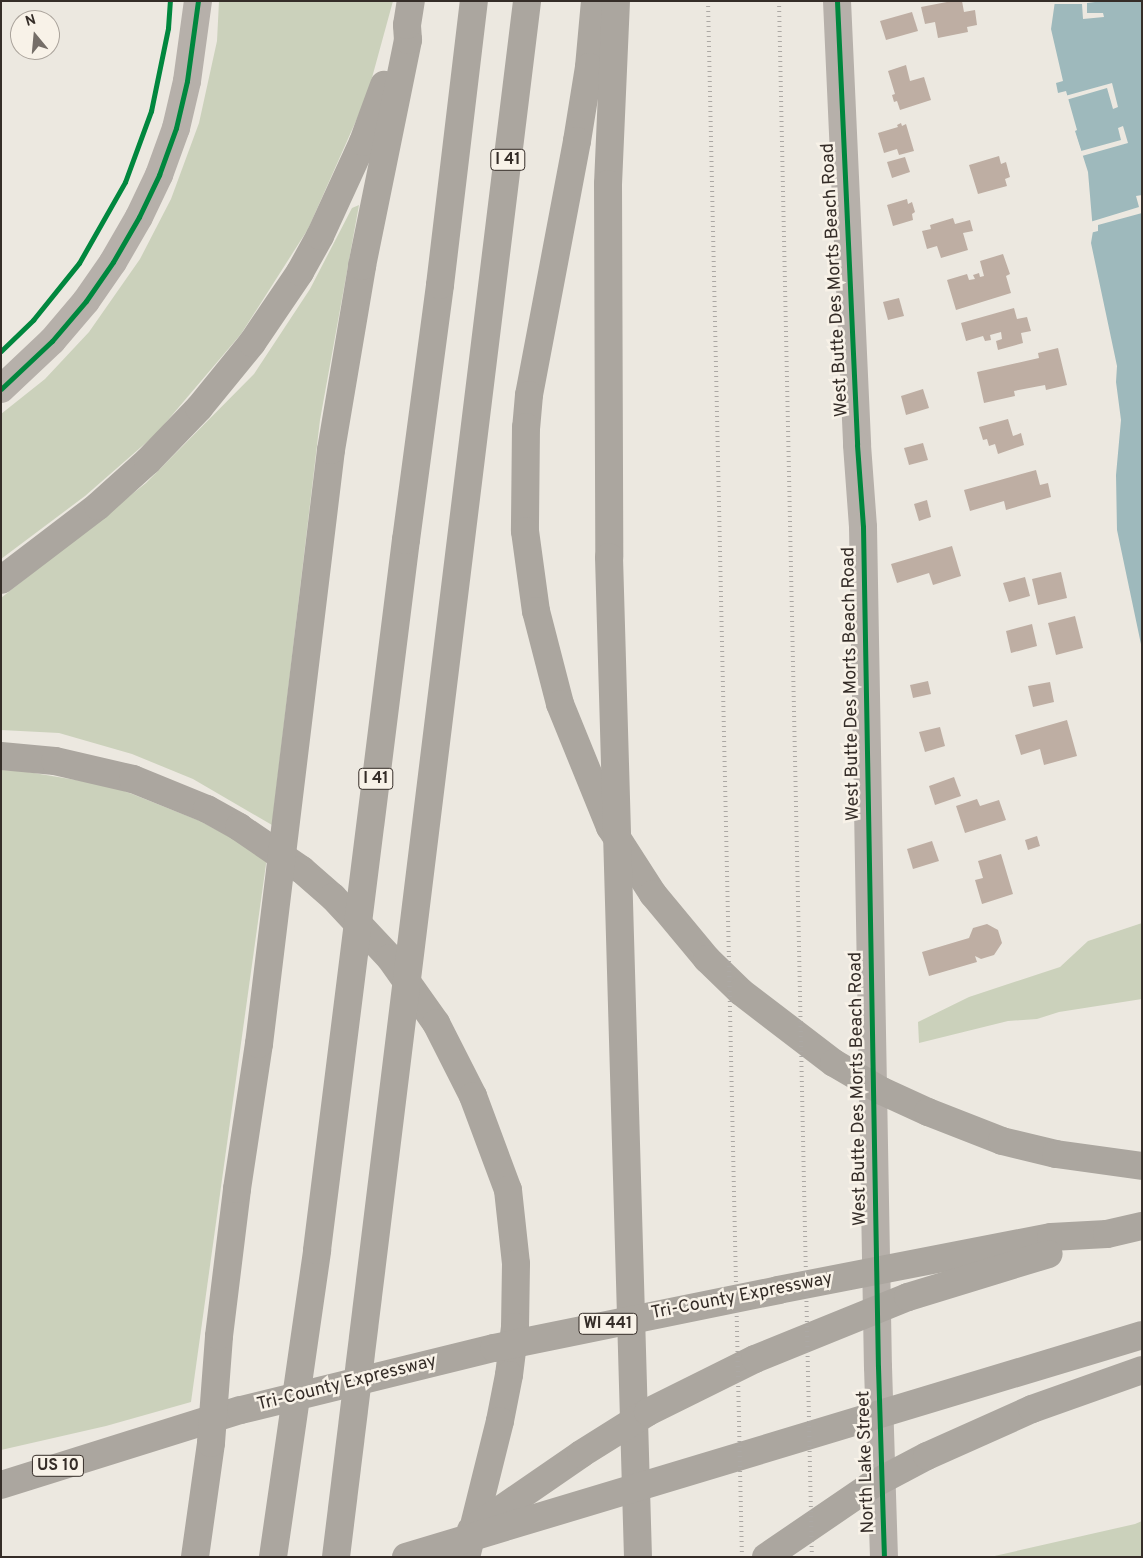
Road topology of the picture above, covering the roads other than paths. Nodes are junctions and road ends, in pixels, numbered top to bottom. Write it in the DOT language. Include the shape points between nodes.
graph roads {
  1 [pos="198,1"];
  2 [pos="474,1"];
  3 [pos="527,1"];
  4 [pos="595,1"];
  5 [pos="616,1"];
  6 [pos="837,1"];
  7 [pos="409,13"];
  8 [pos="1,388"];
  9 [pos="1,580"];
  10 [pos="1,756"];
  11 [pos="1142,1166"];
  12 [pos="1142,1226"];
  13 [pos="1107,1234"];
  14 [pos="1142,1335"];
  15 [pos="878,1367"];
  16 [pos="1142,1370"];
  17 [pos="115,1448"];
  18 [pos="1,1485"];
  19 [pos="195,1557"];
  20 [pos="274,1557"];
  21 [pos="336,1557"];
  22 [pos="406,1557"];
  23 [pos="435,1557"];
  24 [pos="466,1557"];
  25 [pos="638,1557"];
  26 [pos="766,1557"];
  27 [pos="884,1557"];
  1 -- 8 [label="street" via="188,81 176,128 139,217 86,301 52,341"];
  2 -- 20 [label="highway, I 41" via="317,1250"];
  3 -- 21 [label="highway, I 41"];
  4 -- 11 [label="highway" via="579,131 533,368 526,426 525,531 536,610 560,704 610,827 678,927 741,992 834,1063 882,1091 1002,1141 1056,1154"];
  5 -- 25 [label="highway" via="608,184 609,557"];
  6 -- 15 [label="street, West Butte Des Morts Beach Road" via="863,527"];
  7 -- 9 [label="highway" via="397,39 382,93 339,198 300,272 252,343 199,408 148,462 98,506"];
  7 -- 19 [label="highway" via="408,40 362,266 331,450 259,1044 237,1189 219,1336 211,1443"];
  10 -- 24 [label="highway" via="55,761 133,779 207,809 239,827 302,870 333,897 378,944 436,1023 473,1096 508,1190 514,1247 515,1327 509,1375"];
  12 -- 13 [label="highway, Tri-County Expressway / WI 441"];
  13 -- 17 [label="highway, Tri-County Expressway / WI 441" via="1051,1237 494,1348 241,1410"];
  13 -- 23 [label="highway" via="908,1297 755,1359 640,1417 542,1480"];
  14 -- 22 [label="highway"];
  15 -- 27 [label="street, North Lake Street"];
  16 -- 26 [label="highway" via="1032,1409 920,1460 870,1486"];
  17 -- 18 [label="highway, US 10"];
}
